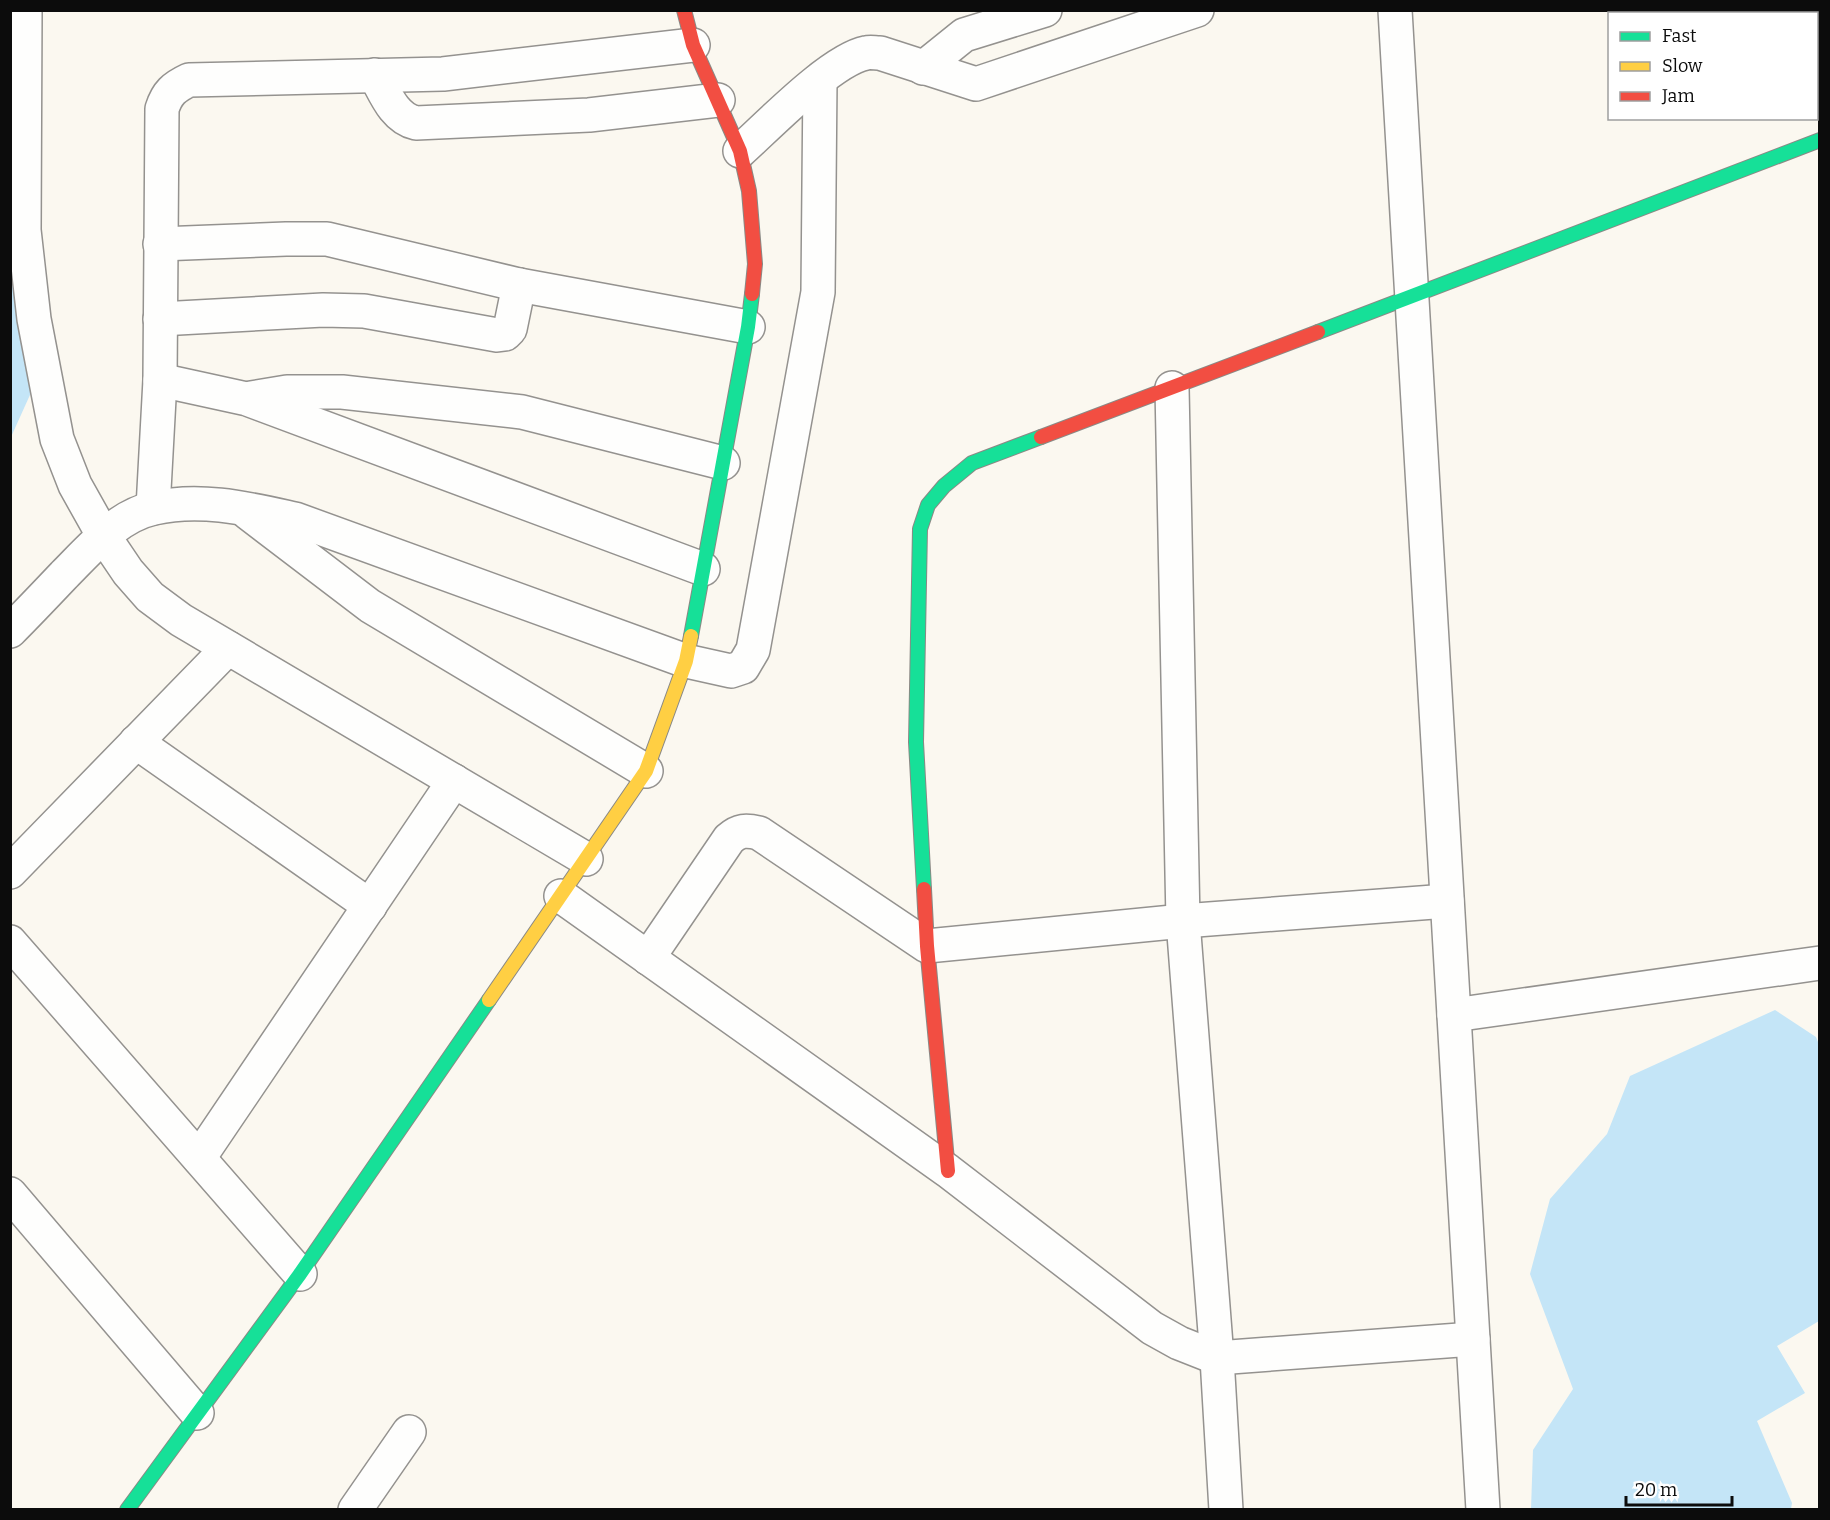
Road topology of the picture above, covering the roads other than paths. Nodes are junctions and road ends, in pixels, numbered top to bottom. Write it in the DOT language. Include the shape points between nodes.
graph roads {
  1 [pos="25,10"];
  2 [pos="684,10"];
  3 [pos="1045,10"];
  4 [pos="1197,10"];
  5 [pos="1395,10"];
  6 [pos="693,45"];
  7 [pos="923,68"];
  8 [pos="375,75"];
  9 [pos="820,80"];
  10 [pos="718,100"];
  11 [pos="1820,141"];
  12 [pos="740,151"];
  13 [pos="159,243"];
  14 [pos="519,285"];
  15 [pos="1412,296"];
  16 [pos="160,319"];
  17 [pos="748,327"];
  18 [pos="160,380"];
  19 [pos="1172,388"];
  20 [pos="247,399"];
  21 [pos="723,463"];
  22 [pos="240,507"];
  23 [pos="153,508"];
  24 [pos="103,535"];
  25 [pos="703,569"];
  26 [pos="10,631"];
  27 [pos="228,648"];
  28 [pos="686,661"];
  29 [pos="136,742"];
  30 [pos="646,771"];
  31 [pos="454,782"];
  32 [pos="586,859"];
  33 [pos="10,872"];
  34 [pos="561,896"];
  35 [pos="1447,901"];
  36 [pos="370,906"];
  37 [pos="1183,921"];
  38 [pos="10,942"];
  39 [pos="927,946"];
  40 [pos="648,958"];
  41 [pos="1820,963"];
  42 [pos="1454,1015"];
  43 [pos="199,1158"];
  44 [pos="948,1171"];
  45 [pos="10,1194"];
  46 [pos="300,1274"];
  47 [pos="1473,1339"];
  48 [pos="1217,1358"];
  49 [pos="197,1413"];
  50 [pos="409,1432"];
  51 [pos="1225,1508"];
  52 [pos="127,1509"];
  53 [pos="355,1509"];
  54 [pos="1483,1509"];
  1 -- 24 [label="street" via="24,230 34,318 57,439 75,485"];
  2 -- 6 [label="street"];
  3 -- 7 [label="street" via="964,35"];
  4 -- 7 [label="street" via="976,84"];
  5 -- 15 [label="street"];
  6 -- 8 [label="street" via="443,74"];
  6 -- 10 [label="street"];
  7 -- 9 [label="street" via="867,52"];
  8 -- 10 [label="street" via="394,109 416,123 589,115"];
  8 -- 13 [label="street" via="189,80 174,87 162,109"];
  9 -- 12 [label="street"];
  9 -- 28 [label="street" via="818,292 753,650 738,670"];
  10 -- 12 [label="street"];
  11 -- 15 [label="street"];
  12 -- 17 [label="street" via="749,191 755,264"];
  13 -- 14 [label="street" via="327,240"];
  13 -- 16 [label="street"];
  14 -- 16 [label="street" via="510,329 497,336 364,311"];
  14 -- 17 [label="street"];
  15 -- 19 [label="street"];
  15 -- 35 [label="street"];
  16 -- 18 [label="street"];
  17 -- 21 [label="street"];
  18 -- 20 [label="street"];
  18 -- 23 [label="street"];
  19 -- 37 [label="street"];
  19 -- 39 [label="street" via="972,463 928,505 920,529 916,742"];
  20 -- 21 [label="street" via="287,392 342,392 522,412"];
  20 -- 25 [label="street"];
  21 -- 25 [label="street"];
  22 -- 23 [label="street" via="189,504"];
  22 -- 28 [label="street" via="294,519"];
  22 -- 30 [label="street" via="370,606"];
  23 -- 24 [label="street"];
  24 -- 26 [label="street"];
  24 -- 27 [label="street" via="150,597"];
  25 -- 28 [label="street"];
  27 -- 29 [label="street"];
  27 -- 31 [label="street"];
  28 -- 30 [label="street"];
  29 -- 33 [label="street"];
  29 -- 36 [label="street"];
  30 -- 32 [label="street"];
  31 -- 32 [label="street"];
  31 -- 36 [label="street"];
  32 -- 34 [label="street"];
  34 -- 40 [label="street"];
  34 -- 46 [label="street"];
  35 -- 37 [label="street"];
  35 -- 42 [label="street"];
  36 -- 43 [label="street"];
  37 -- 39 [label="street"];
  37 -- 48 [label="street"];
  38 -- 43 [label="street"];
  39 -- 40 [label="street" via="759,833 748,830 729,839"];
  39 -- 44 [label="street"];
  40 -- 44 [label="street"];
  41 -- 42 [label="street"];
  42 -- 47 [label="street"];
  43 -- 46 [label="street"];
  44 -- 48 [label="street" via="1152,1328"];
  45 -- 49 [label="street"];
  46 -- 49 [label="street"];
  47 -- 48 [label="street"];
  47 -- 54 [label="street"];
  48 -- 51 [label="street"];
  49 -- 52 [label="street"];
  50 -- 53 [label="street"];
}
